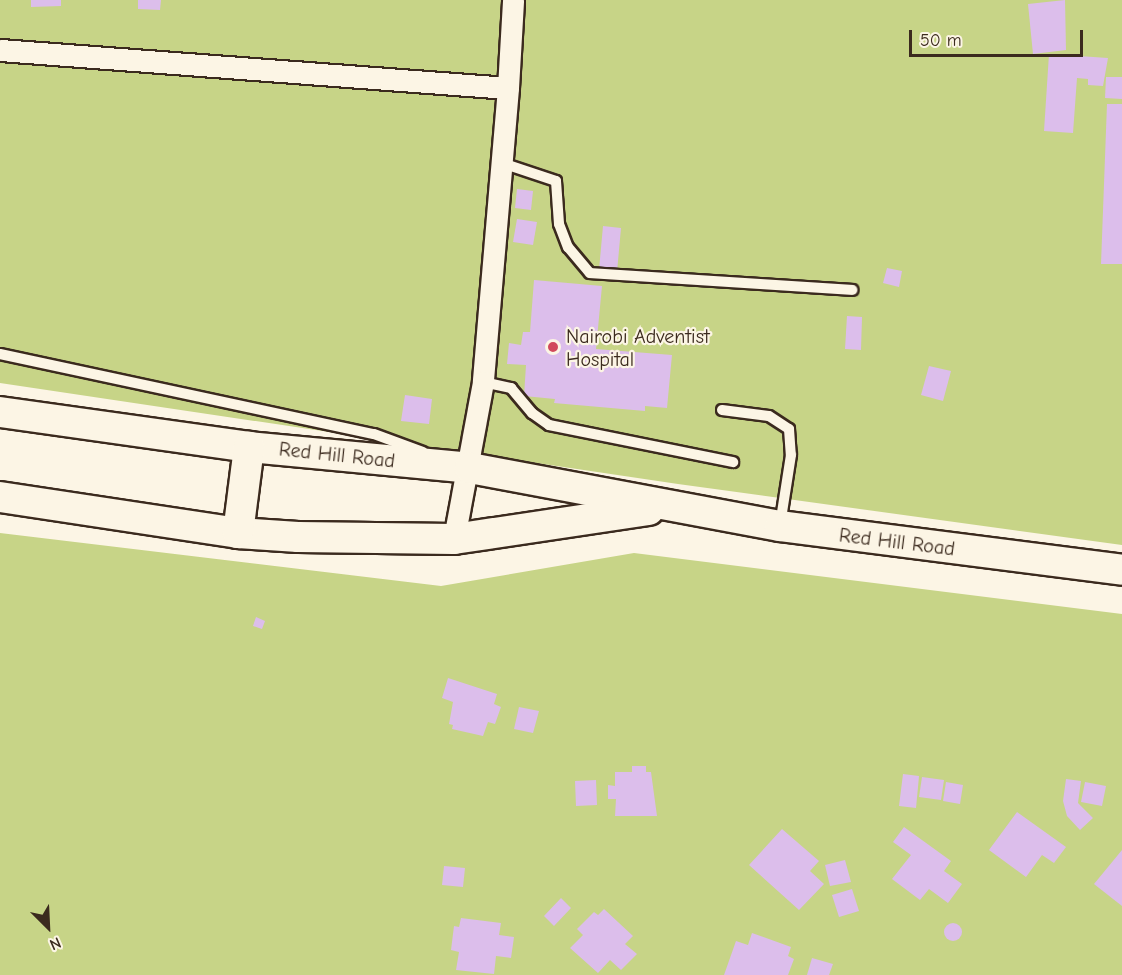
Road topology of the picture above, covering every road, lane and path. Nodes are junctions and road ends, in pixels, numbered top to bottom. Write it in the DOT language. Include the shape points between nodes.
graph roads {
  1 [pos="513,0"];
  2 [pos="0,50"];
  3 [pos="508,88"];
  4 [pos="502,163"];
  5 [pos="852,290"];
  6 [pos="0,354"];
  7 [pos="483,382"];
  8 [pos="722,410"];
  9 [pos="0,412"];
  10 [pos="249,447"];
  11 [pos="733,462"];
  12 [pos="470,468"];
  13 [pos="0,497"];
  14 [pos="673,506"];
  15 [pos="780,526"];
  16 [pos="238,532"];
  17 [pos="454,538"];
  18 [pos="1122,570"];
  1 -- 3 [label="street"];
  2 -- 3 [label="street"];
  3 -- 4 [label="street"];
  4 -- 5 [label="lane" via="556,181 559,224 568,247 590,273"];
  4 -- 7 [label="street"];
  6 -- 12 [label="lane" via="374,434"];
  7 -- 11 [label="lane" via="511,388 532,413 549,425"];
  7 -- 12 [label="street"];
  8 -- 15 [label="lane" via="769,416 789,429 792,442"];
  9 -- 10 [label="main road, Red Hill Road"];
  10 -- 12 [label="main road, Red Hill Road"];
  10 -- 16 [label="main road"];
  12 -- 14 [label="main road, Red Hill Road"];
  12 -- 17 [label="street"];
  13 -- 16 [label="main road, Red Hill Road"];
  14 -- 15 [label="main road, Red Hill Road"];
  14 -- 17 [label="main road, Red Hill Road"];
  15 -- 18 [label="main road, Red Hill Road"];
  16 -- 17 [label="main road, Red Hill Road" via="298,537"];
}
